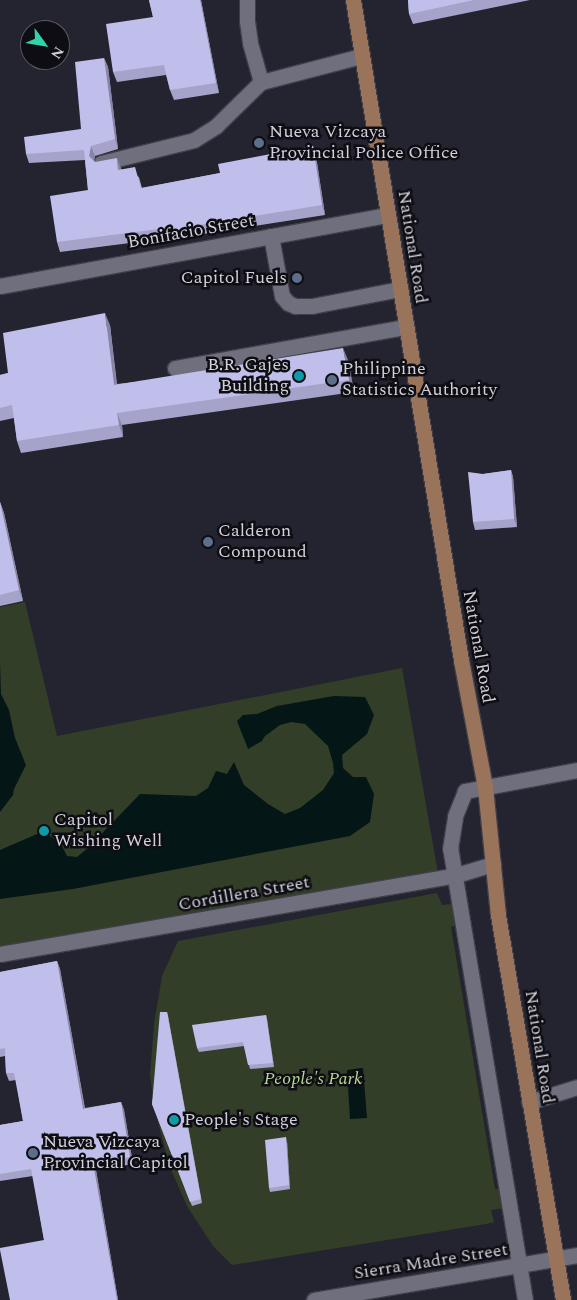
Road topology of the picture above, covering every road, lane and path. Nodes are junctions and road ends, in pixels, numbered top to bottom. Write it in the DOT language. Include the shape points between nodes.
graph roads {
  1 [pos="247,0"];
  2 [pos="353,0"];
  3 [pos="361,56"];
  4 [pos="261,82"];
  5 [pos="101,163"];
  6 [pos="388,215"];
  7 [pos="271,236"];
  8 [pos="0,286"];
  9 [pos="400,290"];
  10 [pos="406,327"];
  11 [pos="174,368"];
  12 [pos="577,770"];
  13 [pos="484,787"];
  14 [pos="493,864"];
  15 [pos="454,876"];
  16 [pos="0,954"];
  17 [pos="577,1087"];
  18 [pos="529,1102"];
  19 [pos="577,1255"];
  20 [pos="555,1260"];
  21 [pos="520,1266"];
  22 [pos="314,1300"];
  23 [pos="525,1300"];
  24 [pos="563,1300"];
  1 -- 4 [label="street" via="246,21"];
  2 -- 3 [label="main road, National Road"];
  3 -- 4 [label="street"];
  3 -- 6 [label="main road, National Road"];
  4 -- 5 [label="street" via="216,126 194,140"];
  6 -- 7 [label="street, Bonifacio Street"];
  6 -- 9 [label="main road, National Road"];
  7 -- 8 [label="street, Bonifacio Street"];
  7 -- 9 [label="street" via="282,296 295,306 312,306"];
  9 -- 10 [label="main road, National Road"];
  10 -- 11 [label="street"];
  10 -- 13 [label="main road, National Road"];
  12 -- 13 [label="street"];
  13 -- 14 [label="main road, National Road"];
  13 -- 15 [label="street" via="464,791 455,816 450,849"];
  14 -- 15 [label="street, Cordillera Street"];
  14 -- 18 [label="main road, National Road" via="498,915"];
  15 -- 16 [label="street, Cordillera Street"];
  15 -- 21 [label="street"];
  17 -- 18 [label="street"];
  18 -- 20 [label="main road, National Road"];
  19 -- 20 [label="street, Sierra Madre Street"];
  20 -- 21 [label="street, Sierra Madre Street"];
  20 -- 24 [label="main road, National Road"];
  21 -- 22 [label="street, Sierra Madre Street"];
  21 -- 23 [label="street"];
}
